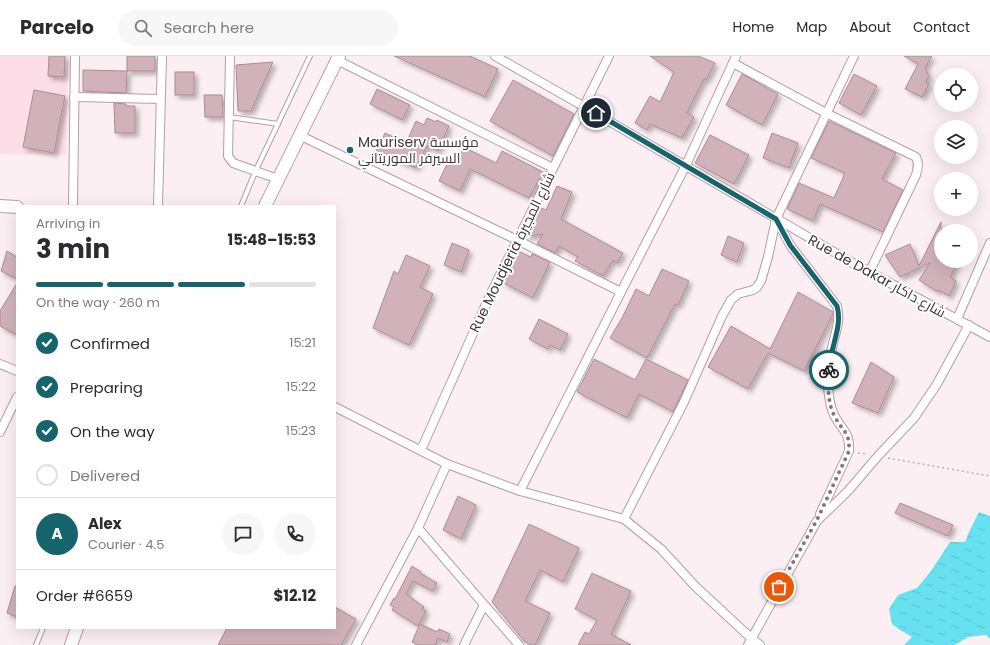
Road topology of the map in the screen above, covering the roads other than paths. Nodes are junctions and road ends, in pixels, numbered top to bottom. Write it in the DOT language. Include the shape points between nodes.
graph roads {
  1 [pos="75,56"];
  2 [pos="162,56"];
  3 [pos="230,56"];
  4 [pos="310,56"];
  5 [pos="496,56"];
  6 [pos="609,56"];
  7 [pos="854,56"];
  8 [pos="338,58"];
  9 [pos="735,59"];
  10 [pos="74,97"];
  11 [pos="160,99"];
  12 [pos="584,106"];
  13 [pos="826,113"];
  14 [pos="228,117"];
  15 [pos="278,124"];
  16 [pos="299,136"];
  17 [pos="686,166"];
  18 [pos="553,168"];
  19 [pos="256,170"];
  20 [pos="278,179"];
  21 [pos="73,205"];
  22 [pos="158,205"];
  23 [pos="241,205"];
  24 [pos="265,205"];
  25 [pos="0,206"];
  26 [pos="16,207"];
  27 [pos="776,219"];
  28 [pos="517,240"];
  29 [pos="990,243"];
  30 [pos="869,273"];
  31 [pos="620,292"];
  32 [pos="956,319"];
  33 [pos="969,325"];
  34 [pos="990,337"];
  35 [pos="0,364"];
  36 [pos="16,371"];
  37 [pos="16,399"];
  38 [pos="336,408"];
  39 [pos="0,432"];
  40 [pos="421,450"];
  41 [pos="447,464"];
  42 [pos="520,491"];
  43 [pos="624,519"];
  44 [pos="817,520"];
  45 [pos="418,528"];
  46 [pos="484,605"];
  47 [pos="43,629"];
  48 [pos="77,629"];
  49 [pos="749,642"];
  50 [pos="36,645"];
  51 [pos="71,645"];
  52 [pos="356,645"];
  53 [pos="464,645"];
  54 [pos="519,645"];
  55 [pos="760,645"];
  1 -- 10 [label="street"];
  2 -- 11 [label="street"];
  3 -- 14 [label="street"];
  4 -- 15 [label="lane"];
  5 -- 12 [label="street, Rue de Dakar شارع داكار"];
  6 -- 12 [label="street, Rue Moudjeria شارع المجيرة"];
  7 -- 13 [label="street"];
  8 -- 16 [label="main road"];
  8 -- 18 [label="street"];
  9 -- 13 [label="street"];
  9 -- 17 [label="street"];
  10 -- 11 [label="street"];
  10 -- 21 [label="street"];
  11 -- 22 [label="street"];
  12 -- 17 [label="street, Rue de Dakar شارع داكار"];
  12 -- 18 [label="street, Rue Moudjeria شارع المجيرة"];
  13 -- 27 [label="street"];
  13 -- 30 [label="street" via="916,157 918,161 916,175"];
  14 -- 15 [label="lane"];
  14 -- 19 [label="street" via="229,159 233,163"];
  15 -- 19 [label="lane"];
  16 -- 20 [label="main road"];
  16 -- 28 [label="street"];
  17 -- 27 [label="street, Rue de Dakar شارع داكار"];
  17 -- 31 [label="street"];
  18 -- 28 [label="street, Rue Moudjeria شارع المجيرة"];
  19 -- 20 [label="street"];
  19 -- 23 [label="lane"];
  20 -- 24 [label="main road"];
  25 -- 26 [label="main road"];
  27 -- 30 [label="street, Rue de Dakar شارع داكار"];
  27 -- 43 [label="street" via="761,281 753,290 738,294 731,300 684,402"];
  27 -- 44 [label="street" via="790,245 839,312 828,386 835,416 850,441 849,451"];
  28 -- 31 [label="street"];
  28 -- 40 [label="street, Rue Moudjeria شارع المجيرة"];
  29 -- 32 [label="street"];
  30 -- 32 [label="street, Rue de Dakar شارع داكار"];
  31 -- 42 [label="street"];
  32 -- 33 [label="street, Rue de Dakar شارع داكار"];
  33 -- 34 [label="street, Rue de Dakar شارع داكار"];
  33 -- 44 [label="street" via="937,384 914,418 848,491"];
  35 -- 36 [label="street"];
  37 -- 39 [label="street"];
  38 -- 40 [label="street"];
  40 -- 41 [label="street"];
  41 -- 42 [label="street"];
  41 -- 45 [label="street"];
  42 -- 43 [label="street"];
  43 -- 49 [label="street" via="661,549"];
  44 -- 49 [label="street"];
  45 -- 46 [label="street"];
  45 -- 52 [label="street"];
  46 -- 53 [label="street"];
  46 -- 54 [label="street"];
  47 -- 50 [label="lane"];
  48 -- 51 [label="main road"];
  49 -- 55 [label="street"];
}
